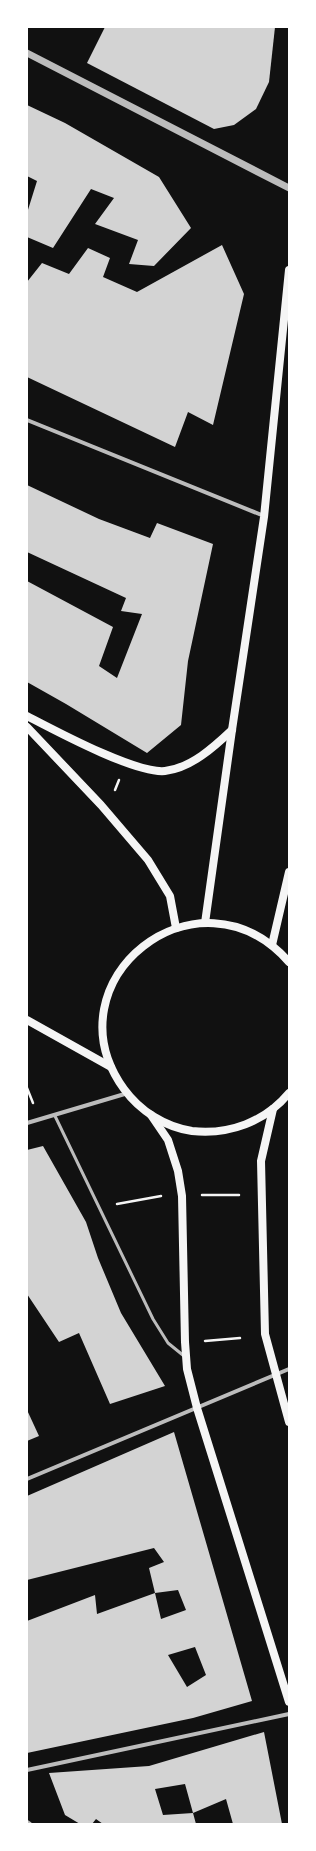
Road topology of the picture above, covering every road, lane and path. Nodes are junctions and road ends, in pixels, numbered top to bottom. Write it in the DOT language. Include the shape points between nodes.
graph roads {
  1 [pos="27,53"];
  2 [pos="289,188"];
  3 [pos="289,270"];
  4 [pos="27,420"];
  5 [pos="264,517"];
  6 [pos="27,716"];
  7 [pos="27,727"];
  8 [pos="232,730"];
  9 [pos="289,872"];
  10 [pos="205,924"];
  11 [pos="176,928"];
  12 [pos="272,945"];
  13 [pos="289,962"];
  14 [pos="27,1020"];
  15 [pos="111,1067"];
  16 [pos="27,1088"];
  17 [pos="128,1094"];
  18 [pos="288,1095"];
  19 [pos="34,1106"];
  20 [pos="273,1109"];
  21 [pos="151,1115"];
  22 [pos="55,1116"];
  23 [pos="27,1123"];
  24 [pos="202,1195"];
  25 [pos="239,1195"];
  26 [pos="162,1196"];
  27 [pos="111,1205"];
  28 [pos="240,1338"];
  29 [pos="204,1341"];
  30 [pos="186,1358"];
  31 [pos="289,1369"];
  32 [pos="275,1374"];
  33 [pos="197,1408"];
  34 [pos="289,1422"];
  35 [pos="27,1478"];
  36 [pos="289,1702"];
  37 [pos="289,1714"];
  38 [pos="27,1770"];
  39 [pos="27,1822"];
  40 [pos="30,1824"];
  1 -- 2 [label="street"];
  3 -- 5 [label="main road"];
  4 -- 5 [label="street"];
  5 -- 8 [label="main road"];
  6 -- 8 [label="main road" via="108,755 158,771 188,764 212,748"];
  7 -- 11 [label="main road" via="101,805 148,860 170,896"];
  8 -- 10 [label="main road"];
  9 -- 12 [label="main road"];
  10 -- 11 [label="main road"];
  10 -- 12 [label="main road" via="239,928"];
  11 -- 15 [label="main road" via="146,943 131,956 119,972 106,1003 104,1019 104,1036"];
  12 -- 13 [label="main road"];
  14 -- 15 [label="main road"];
  15 -- 17 [label="main road"];
  16 -- 19 [label="path"];
  17 -- 21 [label="main road"];
  17 -- 22 [label="street"];
  18 -- 20 [label="main road"];
  20 -- 21 [label="main road" via="253,1122 233,1129 205,1132 176,1127"];
  20 -- 32 [label="main road" via="261,1161 261,1194 265,1334"];
  21 -- 30 [label="main road" via="168,1140 178,1171 182,1196"];
  22 -- 23 [label="street"];
  22 -- 30 [label="lane" via="153,1319 168,1343"];
  24 -- 25 [label="path"];
  26 -- 27 [label="path"];
  28 -- 29 [label="path"];
  30 -- 33 [label="main road"];
  31 -- 32 [label="street"];
  32 -- 33 [label="street"];
  32 -- 34 [label="main road"];
  33 -- 35 [label="street"];
  33 -- 36 [label="main road"];
  37 -- 38 [label="street"];
  39 -- 40 [label="street"];
}
